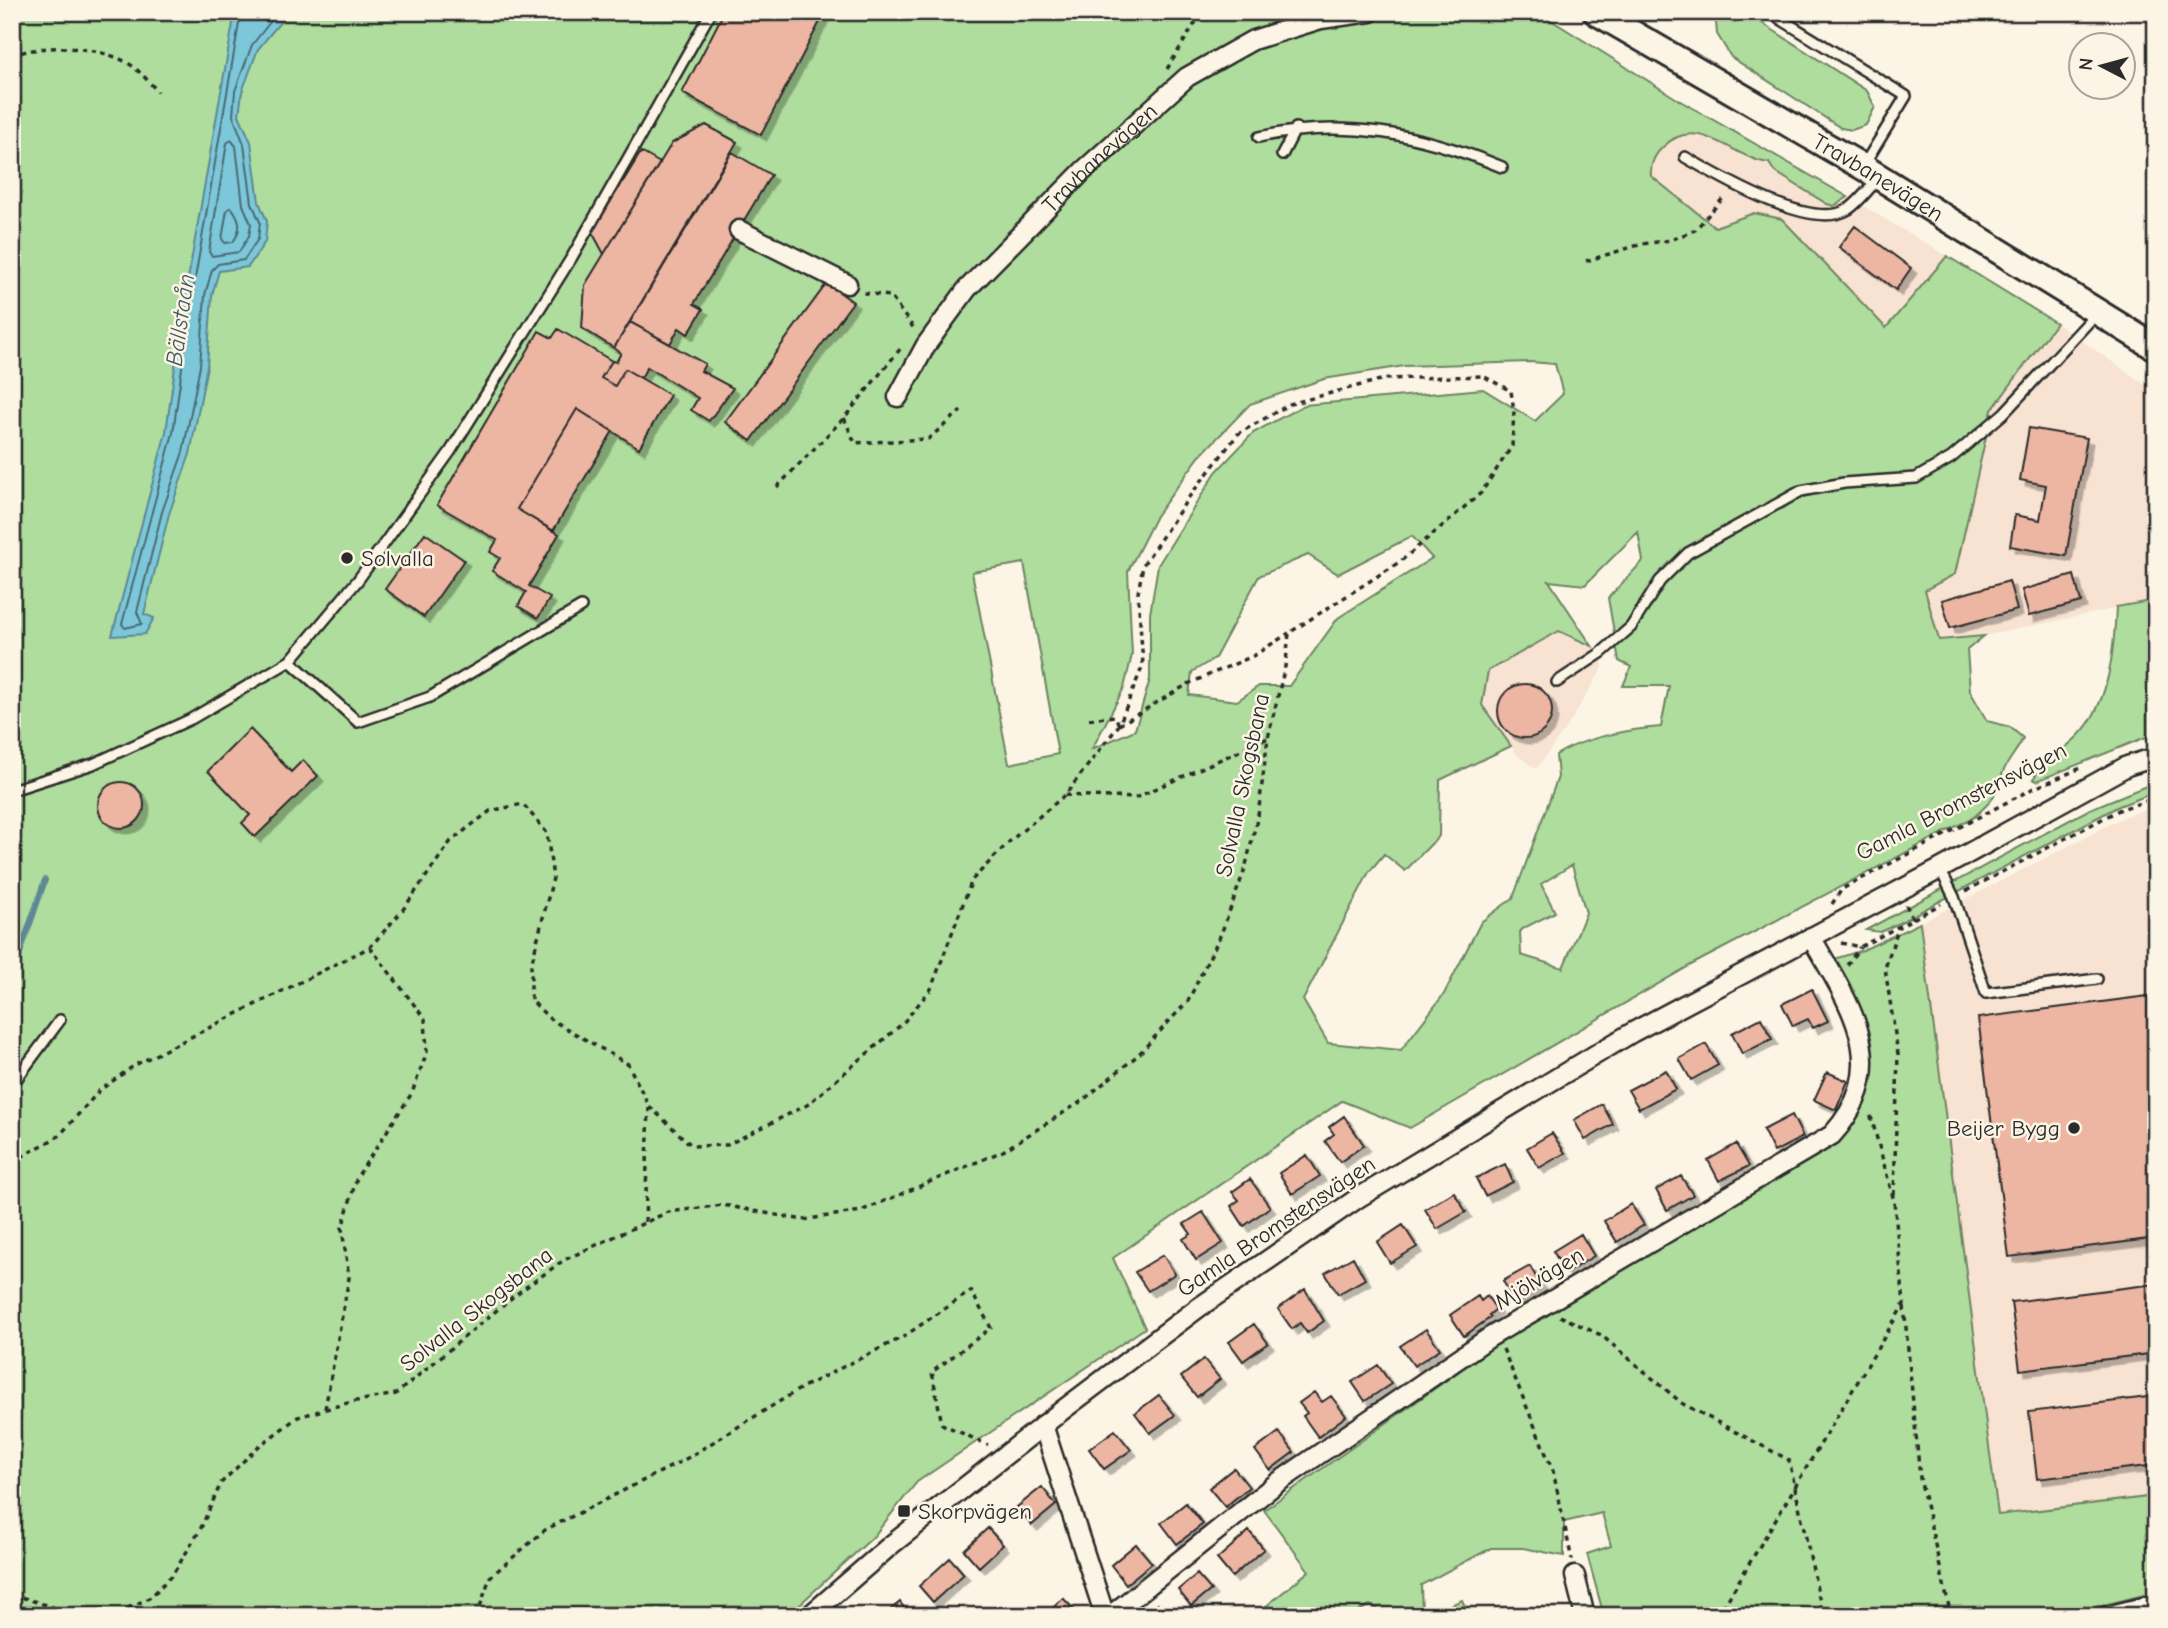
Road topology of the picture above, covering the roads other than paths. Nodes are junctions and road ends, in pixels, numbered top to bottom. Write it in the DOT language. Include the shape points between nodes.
graph roads {
  1 [pos="711,12"];
  2 [pos="1370,12"];
  3 [pos="1596,12"];
  4 [pos="1769,12"];
  5 [pos="1296,128"];
  6 [pos="1259,136"];
  7 [pos="1282,155"];
  8 [pos="1685,157"];
  9 [pos="1502,167"];
  10 [pos="1871,172"];
  11 [pos="739,230"];
  12 [pos="847,284"];
  13 [pos="2096,313"];
  14 [pos="2156,333"];
  15 [pos="2156,348"];
  16 [pos="898,397"];
  17 [pos="581,607"];
  18 [pos="290,661"];
  19 [pos="1557,682"];
  20 [pos="2156,757"];
  21 [pos="12,790"];
  22 [pos="1940,869"];
  23 [pos="1811,937"];
  24 [pos="2097,979"];
  25 [pos="60,1020"];
  26 [pos="12,1085"];
  27 [pos="1043,1425"];
  28 [pos="1575,1576"];
  29 [pos="2156,1604"];
  30 [pos="809,1616"];
  31 [pos="1108,1616"];
  32 [pos="1585,1616"];
  33 [pos="2108,1616"];
  1 -- 18 [label="lane" via="572,257 450,452 358,580"];
  2 -- 16 [label="street, Travbanevägen" via="1321,19 1252,40 1187,77 1083,171 967,289 926,345"];
  3 -- 10 [label="street, Travbanevägen"];
  4 -- 10 [label="lane" via="1906,96"];
  5 -- 6 [label="lane"];
  5 -- 7 [label="lane"];
  5 -- 9 [label="lane" via="1414,137 1448,144"];
  8 -- 10 [label="lane" via="1734,186 1805,212 1826,214 1846,210"];
  10 -- 13 [label="street, Travbanevägen"];
  11 -- 12 [label="street"];
  13 -- 14 [label="street"];
  13 -- 15 [label="street, Travbanevägen"];
  13 -- 19 [label="lane" via="2004,413 1951,458 1916,478 1801,491 1688,553 1660,580 1631,627"];
  17 -- 18 [label="lane" via="430,697 358,722"];
  18 -- 21 [label="lane" via="191,719 93,764"];
  20 -- 22 [label="street, Gamla Bromstensvägen" via="2127,766"];
  22 -- 23 [label="street, Gamla Bromstensvägen"];
  22 -- 24 [label="lane" via="1986,993"];
  23 -- 27 [label="street, Gamla Bromstensvägen" via="1557,1075 1369,1191 1198,1308"];
  23 -- 31 [label="street, Mjölvägen" via="1860,1031 1864,1063 1858,1094 1843,1123 1822,1143 1496,1333 1299,1466"];
  25 -- 26 [label="lane"];
  27 -- 30 [label="street, Gamla Bromstensvägen"];
  27 -- 31 [label="street"];
  28 -- 32 [label="street"];
  29 -- 33 [label="street"];
}
